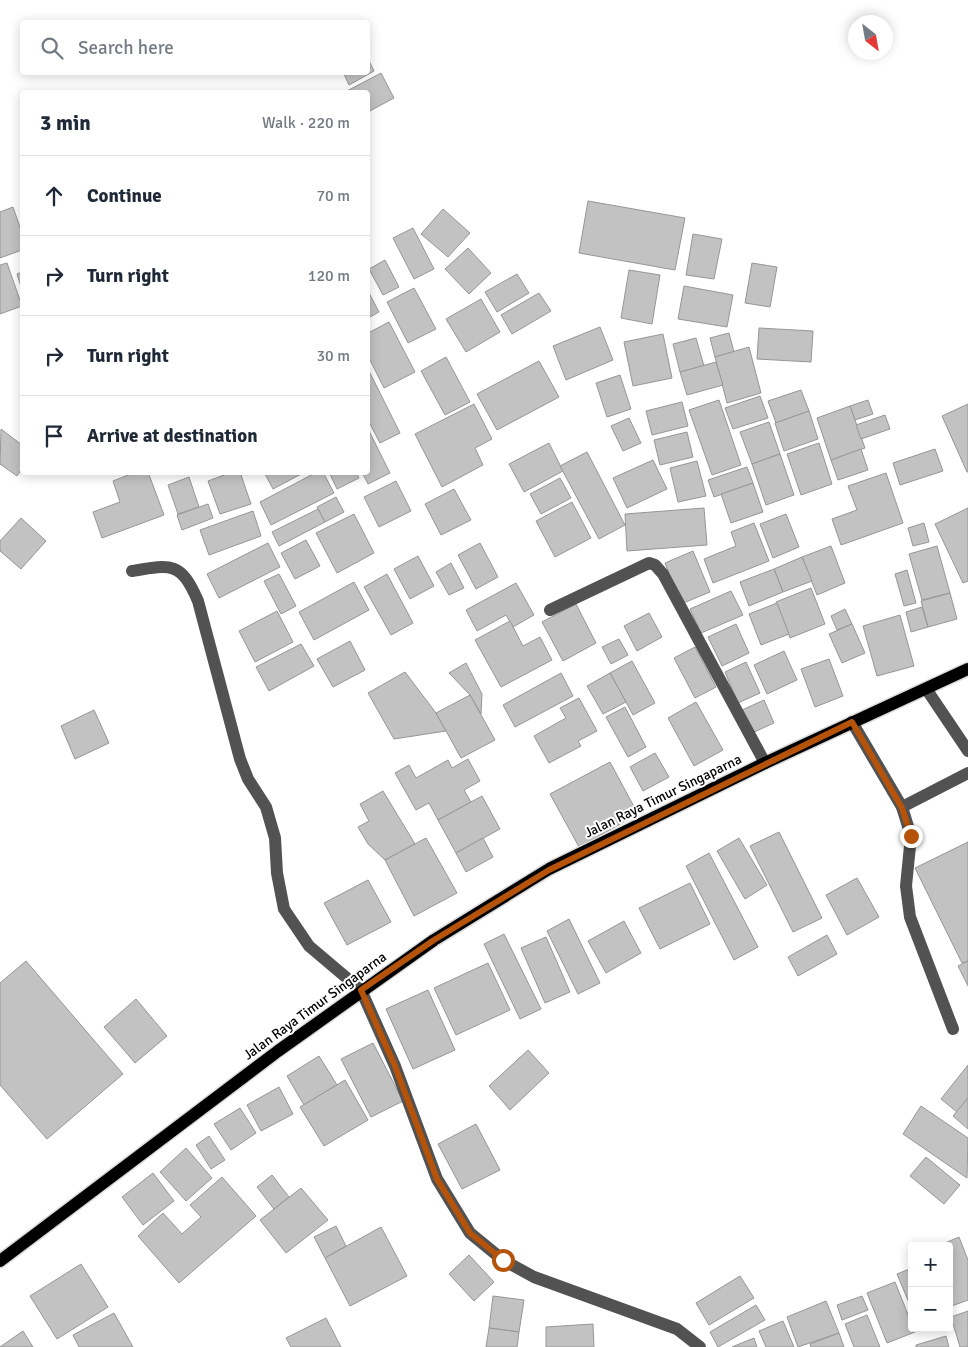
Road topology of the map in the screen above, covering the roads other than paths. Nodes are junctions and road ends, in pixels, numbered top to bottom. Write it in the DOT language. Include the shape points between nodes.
graph roads {
  1 [pos="132,571"];
  2 [pos="550,610"];
  3 [pos="968,669"];
  4 [pos="927,690"];
  5 [pos="852,722"];
  6 [pos="968,751"];
  7 [pos="765,763"];
  8 [pos="968,773"];
  9 [pos="902,808"];
  10 [pos="361,990"];
  11 [pos="953,1029"];
  12 [pos="0,1261"];
  13 [pos="700,1347"];
  1 -- 10 [label="street" via="160,566 178,570 188,580 198,601 240,759 266,807 275,838 284,909 309,946"];
  2 -- 7 [label="street" via="642,566 655,565 663,574"];
  3 -- 4 [label="main road, Jalan Raya Timur Singaparna"];
  4 -- 5 [label="main road, Jalan Raya Timur Singaparna"];
  4 -- 6 [label="street"];
  5 -- 7 [label="main road, Jalan Raya Timur Singaparna"];
  5 -- 9 [label="street"];
  7 -- 10 [label="main road, Jalan Raya Timur Singaparna" via="549,870 434,940"];
  8 -- 9 [label="street"];
  9 -- 11 [label="street" via="911,836 906,886 910,917"];
  10 -- 12 [label="main road, Jalan Raya Timur Singaparna"];
  10 -- 13 [label="street" via="395,1066 437,1179 470,1233 503,1260 534,1277 676,1329"];
}
